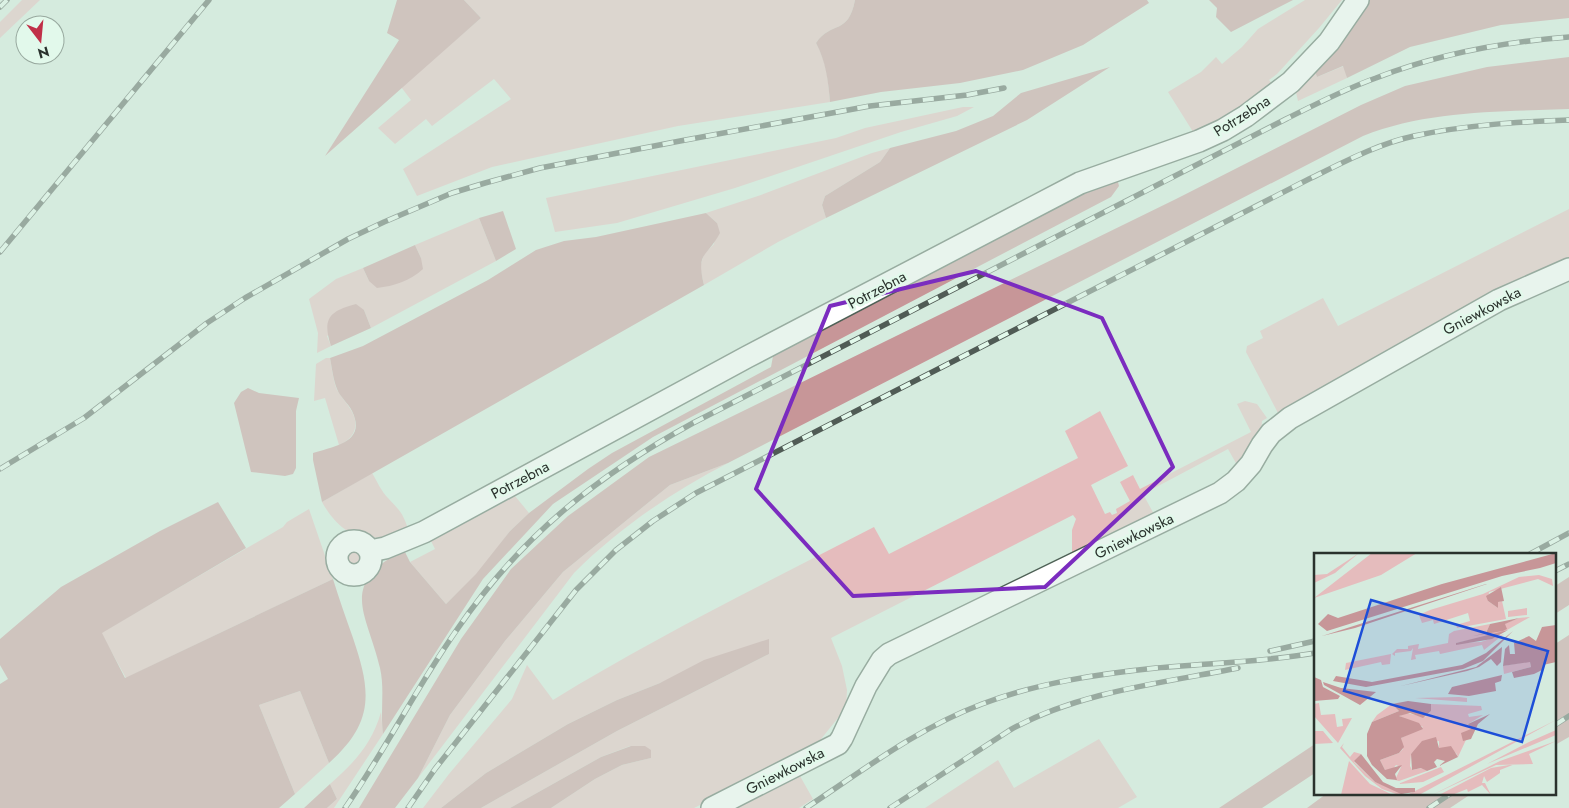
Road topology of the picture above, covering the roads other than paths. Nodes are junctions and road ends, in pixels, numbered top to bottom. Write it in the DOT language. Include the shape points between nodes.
graph roads {
  1 [pos="1358,0"];
  2 [pos="1569,269"];
  3 [pos="370,551"];
  4 [pos="712,808"];
  1 -- 3 [label="street, Potrzebna" via="1328,42 1291,82 1222,130 1080,183 432,527 404,541"];
  2 -- 4 [label="street, Gniewkowska" via="1499,300 1290,418 1271,433 1251,464 1220,493 889,654 876,668 838,744"];
}
